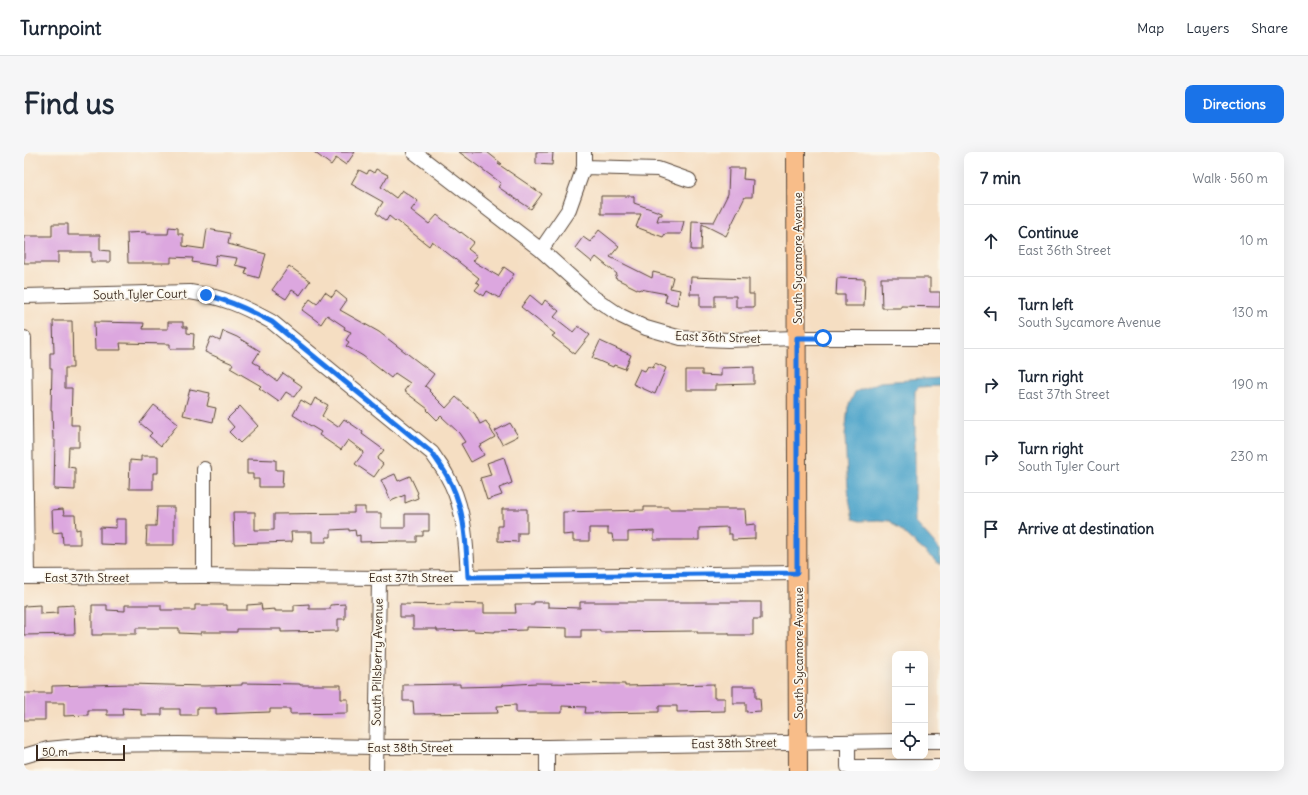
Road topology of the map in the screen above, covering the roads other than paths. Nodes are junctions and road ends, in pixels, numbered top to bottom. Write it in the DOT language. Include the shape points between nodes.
graph roads {
  1 [pos="414,152"];
  2 [pos="584,152"];
  3 [pos="796,152"];
  4 [pos="584,167"];
  5 [pos="689,180"];
  6 [pos="541,250"];
  7 [pos="24,296"];
  8 [pos="24,338"];
  9 [pos="797,338"];
  10 [pos="940,338"];
  11 [pos="204,469"];
  12 [pos="797,573"];
  13 [pos="204,576"];
  14 [pos="26,577"];
  15 [pos="468,577"];
  16 [pos="379,578"];
  17 [pos="928,741"];
  18 [pos="940,741"];
  19 [pos="798,742"];
  20 [pos="848,742"];
  21 [pos="892,742"];
  22 [pos="376,747"];
  23 [pos="547,747"];
  24 [pos="24,756"];
  25 [pos="940,767"];
  26 [pos="376,771"];
  27 [pos="547,771"];
  28 [pos="798,771"];
  1 -- 6 [label="street, East 36th Street"];
  2 -- 4 [label="street"];
  3 -- 9 [label="main road, South Sycamore Avenue"];
  4 -- 5 [label="street" via="658,169"];
  4 -- 6 [label="street" via="569,209"];
  6 -- 9 [label="street, East 36th Street" via="593,297 621,316 646,328 680,338"];
  7 -- 15 [label="street, South Tyler Court" via="190,292 227,300 272,322 432,453 448,477 459,503 465,535"];
  8 -- 14 [label="street"];
  9 -- 10 [label="street, East 36th Street"];
  9 -- 12 [label="main road, South Sycamore Avenue"];
  11 -- 13 [label="street"];
  12 -- 15 [label="street, East 37th Street"];
  12 -- 19 [label="main road, South Sycamore Avenue"];
  13 -- 14 [label="street, East 37th Street"];
  13 -- 16 [label="street, East 37th Street"];
  15 -- 16 [label="street, East 37th Street"];
  16 -- 22 [label="street, South Pillsberry Avenue"];
  17 -- 18 [label="street"];
  19 -- 20 [label="street, East 38th Street"];
  19 -- 23 [label="street, East 38th Street"];
  19 -- 28 [label="main road, South Sycamore Avenue"];
  20 -- 21 [label="street, East 38th Street"];
  20 -- 25 [label="street" via="848,767"];
  22 -- 23 [label="street, East 38th Street"];
  22 -- 24 [label="street, East 38th Street" via="88,745 48,749"];
  22 -- 26 [label="street, South Pillsberry Avenue"];
  23 -- 27 [label="street"];
}
